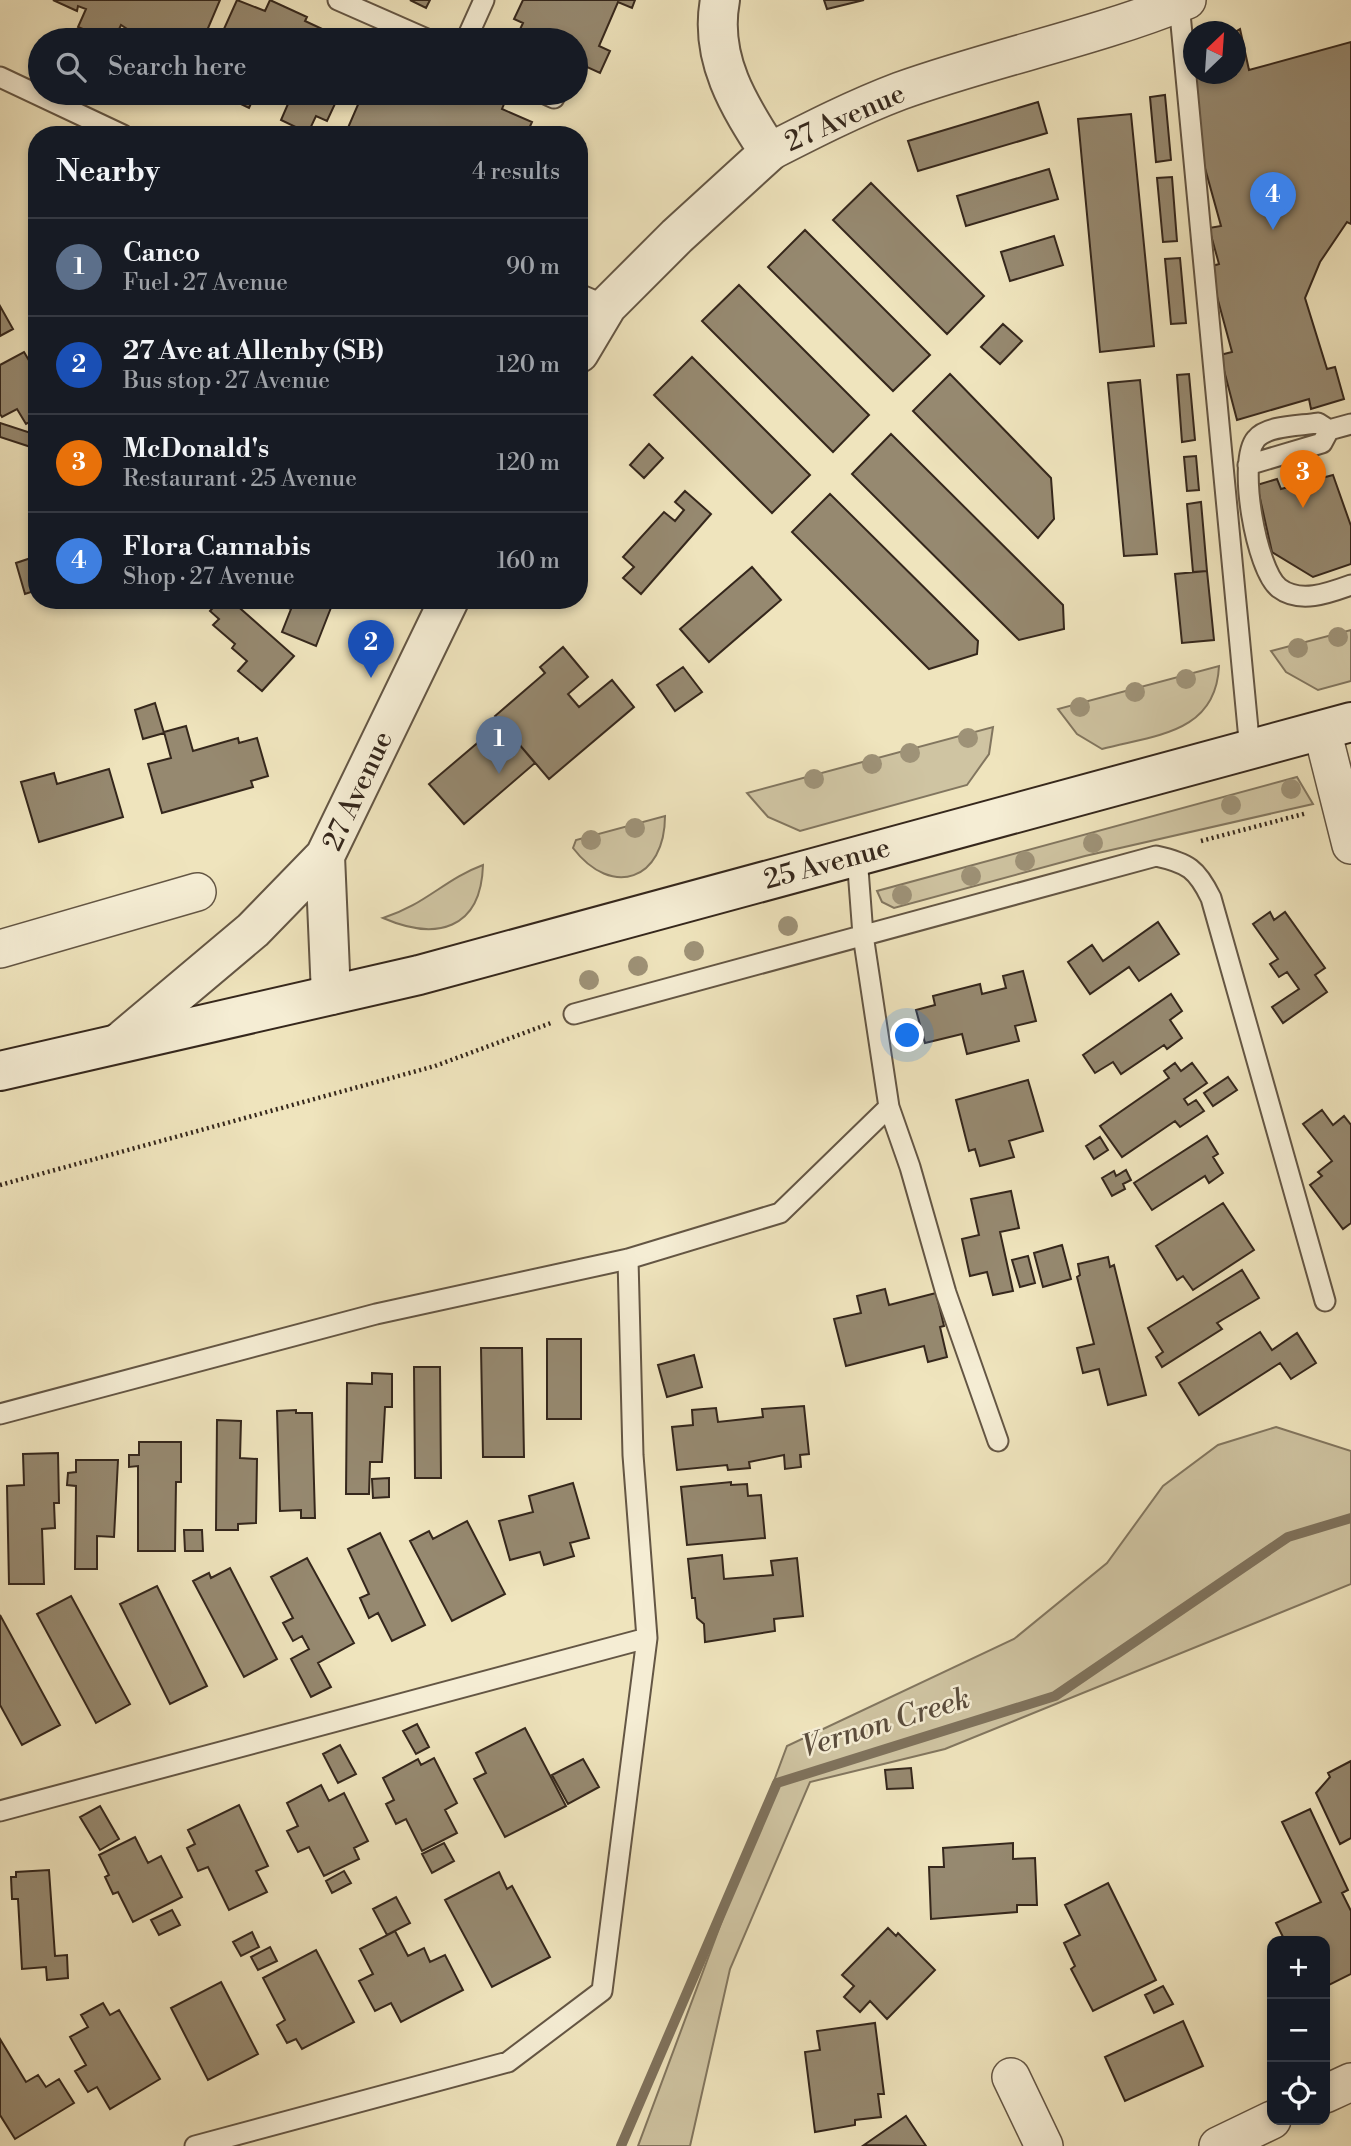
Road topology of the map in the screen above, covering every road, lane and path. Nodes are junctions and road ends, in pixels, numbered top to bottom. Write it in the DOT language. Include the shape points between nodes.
graph roads {
  1 [pos="338,0"];
  2 [pos="484,0"];
  3 [pos="720,0"];
  4 [pos="1183,1"];
  5 [pos="402,28"];
  6 [pos="471,28"];
  7 [pos="0,77"];
  8 [pos="28,90"];
  9 [pos="59,105"];
  10 [pos="103,126"];
  11 [pos="769,152"];
  12 [pos="593,300"];
  13 [pos="588,319"];
  14 [pos="1351,424"];
  15 [pos="1351,585"];
  16 [pos="445,609"];
  17 [pos="1337,726"];
  18 [pos="1250,750"];
  19 [pos="1340,802"];
  20 [pos="1351,845"];
  21 [pos="326,856"];
  22 [pos="857,856"];
  23 [pos="1156,856"];
  24 [pos="197,892"];
  25 [pos="863,935"];
  26 [pos="0,949"];
  27 [pos="331,995"];
  28 [pos="575,1014"];
  29 [pos="120,1042"];
  30 [pos="0,1070"];
  31 [pos="889,1107"];
  32 [pos="0,1185"];
  33 [pos="628,1259"];
  34 [pos="1325,1301"];
  35 [pos="0,1414"];
  36 [pos="998,1441"];
  37 [pos="647,1638"];
  38 [pos="0,1811"];
  39 [pos="1011,2077"];
  40 [pos="1351,2082"];
  41 [pos="1330,2092"];
  42 [pos="1267,2122"];
  43 [pos="195,2146"];
  44 [pos="1044,2146"];
  45 [pos="1218,2146"];
  1 -- 5 [label="lane"];
  2 -- 6 [label="lane"];
  3 -- 11 [label="main road" via="718,46 727,75 738,104"];
  4 -- 11 [label="street, 27 Avenue" via="1103,31 902,91"];
  4 -- 18 [label="lane"];
  7 -- 8 [label="lane"];
  9 -- 10 [label="lane"];
  11 -- 12 [label="main road, 27 Avenue" via="677,236"];
  12 -- 13 [label="main road, 27 Avenue"];
  14 -- 15 [label="lane" via="1329,430 1318,423 1269,431 1258,436 1250,448 1248,465 1248,492 1265,569 1279,588 1302,597"];
  16 -- 21 [label="main road, 27 Avenue"];
  17 -- 18 [label="main road, 25 Avenue"];
  17 -- 19 [label="street, 25 Avenue"];
  18 -- 22 [label="main road, 25 Avenue"];
  19 -- 20 [label="street, 25 Avenue"];
  19 -- 23 [label="path"];
  21 -- 27 [label="main road, 27 Avenue"];
  21 -- 29 [label="main road" via="253,930"];
  22 -- 25 [label="lane"];
  22 -- 27 [label="main road, 25 Avenue"];
  23 -- 25 [label="lane"];
  23 -- 34 [label="lane" via="1180,861 1200,875 1211,898"];
  24 -- 26 [label="street"];
  25 -- 28 [label="lane"];
  25 -- 31 [label="lane"];
  27 -- 29 [label="main road, 25 Avenue"];
  28 -- 32 [label="path" via="435,1066"];
  29 -- 30 [label="main road, 25 Avenue"];
  31 -- 33 [label="lane" via="780,1213"];
  31 -- 36 [label="lane" via="946,1293"];
  33 -- 35 [label="lane" via="376,1314"];
  33 -- 37 [label="lane" via="633,1455"];
  37 -- 38 [label="lane"];
  37 -- 43 [label="lane" via="602,1992 508,2062"];
  39 -- 44 [label="street"];
  40 -- 41 [label="street"];
  42 -- 45 [label="street"];
}
